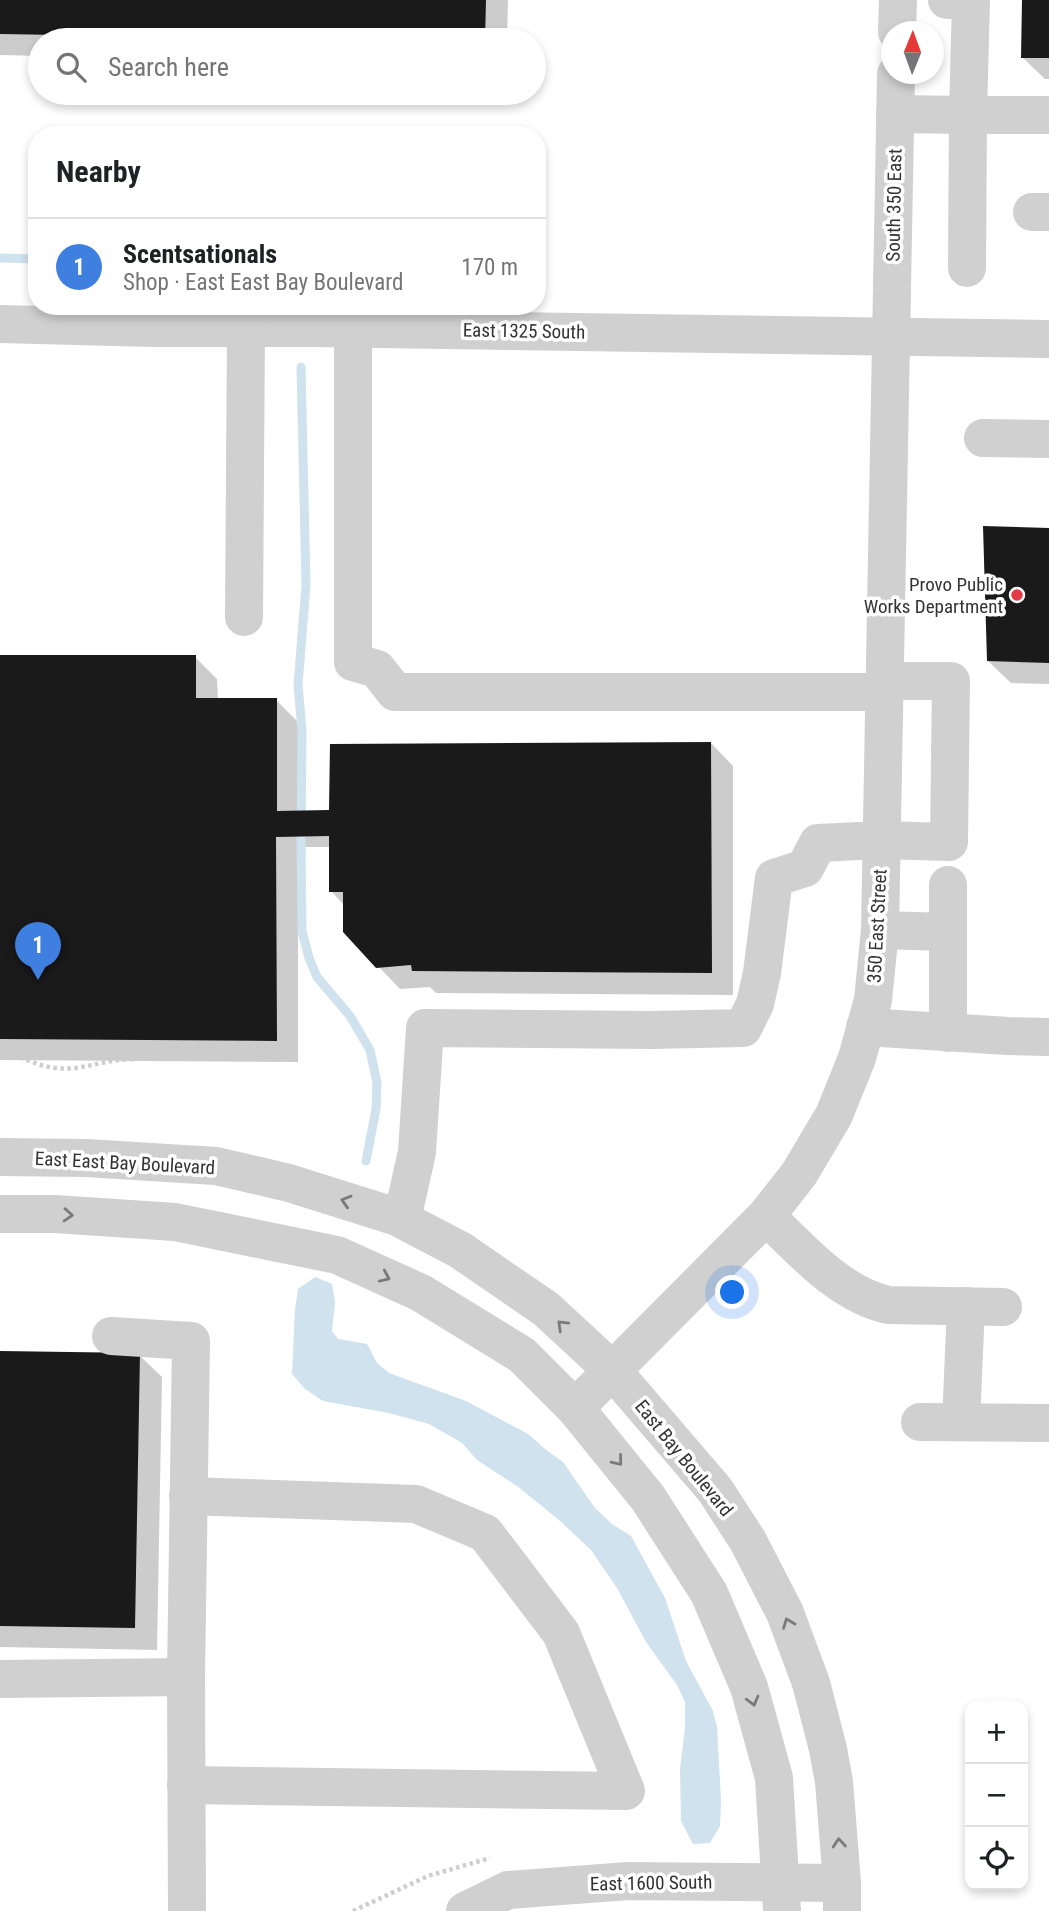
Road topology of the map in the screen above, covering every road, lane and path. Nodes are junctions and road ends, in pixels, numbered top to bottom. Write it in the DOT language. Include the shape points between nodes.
graph roads {
  1 [pos="898,0"];
  2 [pos="947,0"];
  3 [pos="971,0"];
  4 [pos="897,21"];
  5 [pos="896,84"];
  6 [pos="895,114"];
  7 [pos="968,115"];
  8 [pos="1049,115"];
  9 [pos="967,268"];
  10 [pos="153,317"];
  11 [pos="416,318"];
  12 [pos="0,324"];
  13 [pos="246,328"];
  14 [pos="354,329"];
  15 [pos="891,337"];
  16 [pos="1049,339"];
  17 [pos="983,438"];
  18 [pos="1049,439"];
  19 [pos="243,617"];
  20 [pos="884,687"];
  21 [pos="881,841"];
  22 [pos="948,885"];
  23 [pos="880,930"];
  24 [pos="948,932"];
  25 [pos="866,1027"];
  26 [pos="948,1033"];
  27 [pos="1049,1037"];
  28 [pos="295,1039"];
  29 [pos="0,1051"];
  30 [pos="0,1157"];
  31 [pos="0,1214"];
  32 [pos="766,1216"];
  33 [pos="402,1219"];
  34 [pos="965,1306"];
  35 [pos="1003,1307"];
  36 [pos="111,1336"];
  37 [pos="613,1371"];
  38 [pos="575,1408"];
  39 [pos="920,1422"];
  40 [pos="961,1422"];
  41 [pos="1049,1423"];
  42 [pos="188,1496"];
  43 [pos="186,1677"];
  44 [pos="0,1679"];
  45 [pos="186,1785"];
  46 [pos="781,1897"];
  47 [pos="842,1897"];
  48 [pos="187,1911"];
  49 [pos="465,1911"];
  1 -- 4 [label="street"];
  2 -- 3 [label="street"];
  3 -- 7 [label="street"];
  5 -- 6 [label="street, South 350 East"];
  6 -- 7 [label="street"];
  6 -- 15 [label="street, South 350 East"];
  7 -- 8 [label="street"];
  7 -- 9 [label="street"];
  10 -- 12 [label="street, East 1325 South"];
  10 -- 13 [label="street, East 1325 South"];
  11 -- 14 [label="street, East 1325 South"];
  11 -- 15 [label="street, East 1325 South"];
  13 -- 14 [label="street, East 1325 South"];
  13 -- 19 [label="street"];
  14 -- 20 [label="street" via="353,662 377,669 395,692"];
  15 -- 16 [label="street, East 1325 South"];
  15 -- 20 [label="street, 350 East Street"];
  17 -- 18 [label="street"];
  20 -- 21 [label="street, 350 East Street"];
  20 -- 21 [label="street" via="951,681 949,842"];
  21 -- 23 [label="street, 350 East Street"];
  21 -- 33 [label="street" via="818,843 805,868 774,878 755,1004 743,1028 425,1028 417,1153"];
  22 -- 24 [label="street"];
  23 -- 24 [label="street"];
  23 -- 25 [label="street, 350 East Street"];
  24 -- 26 [label="street"];
  25 -- 26 [label="street"];
  25 -- 32 [label="street, 350 East Street" via="834,1115 799,1174"];
  26 -- 27 [label="street"];
  28 -- 29 [label="path" via="285,1049 264,1055 120,1060 76,1069 57,1069"];
  33 -- 30 [label="street, East East Bay Boulevard, one-way" via="289,1183 216,1166"];
  31 -- 38 [label="street, one-way" via="175,1222 337,1255 421,1293 522,1355"];
  32 -- 34 [label="street" via="814,1262 871,1301"];
  32 -- 37 [label="street, 350 East Street"];
  37 -- 33 [label="street, East East Bay Boulevard, one-way" via="546,1309 460,1250"];
  34 -- 35 [label="street"];
  34 -- 40 [label="street"];
  36 -- 42 [label="street" via="191,1341"];
  37 -- 38 [label="street, 350 East Street"];
  47 -- 37 [label="street, East Bay Boulevard, one-way" via="828,1749 811,1683 785,1614 748,1541 715,1490"];
  38 -- 46 [label="street, one-way" via="648,1498 709,1593 744,1676 774,1778"];
  39 -- 40 [label="street"];
  40 -- 41 [label="street"];
  42 -- 43 [label="street"];
  42 -- 45 [label="street" via="415,1504 485,1533 561,1633 626,1791"];
  43 -- 44 [label="street"];
  43 -- 45 [label="street"];
  45 -- 48 [label="street"];
  46 -- 47 [label="street, East 1600 South"];
  46 -- 49 [label="street, East 1600 South" via="628,1881 508,1890"];
}
